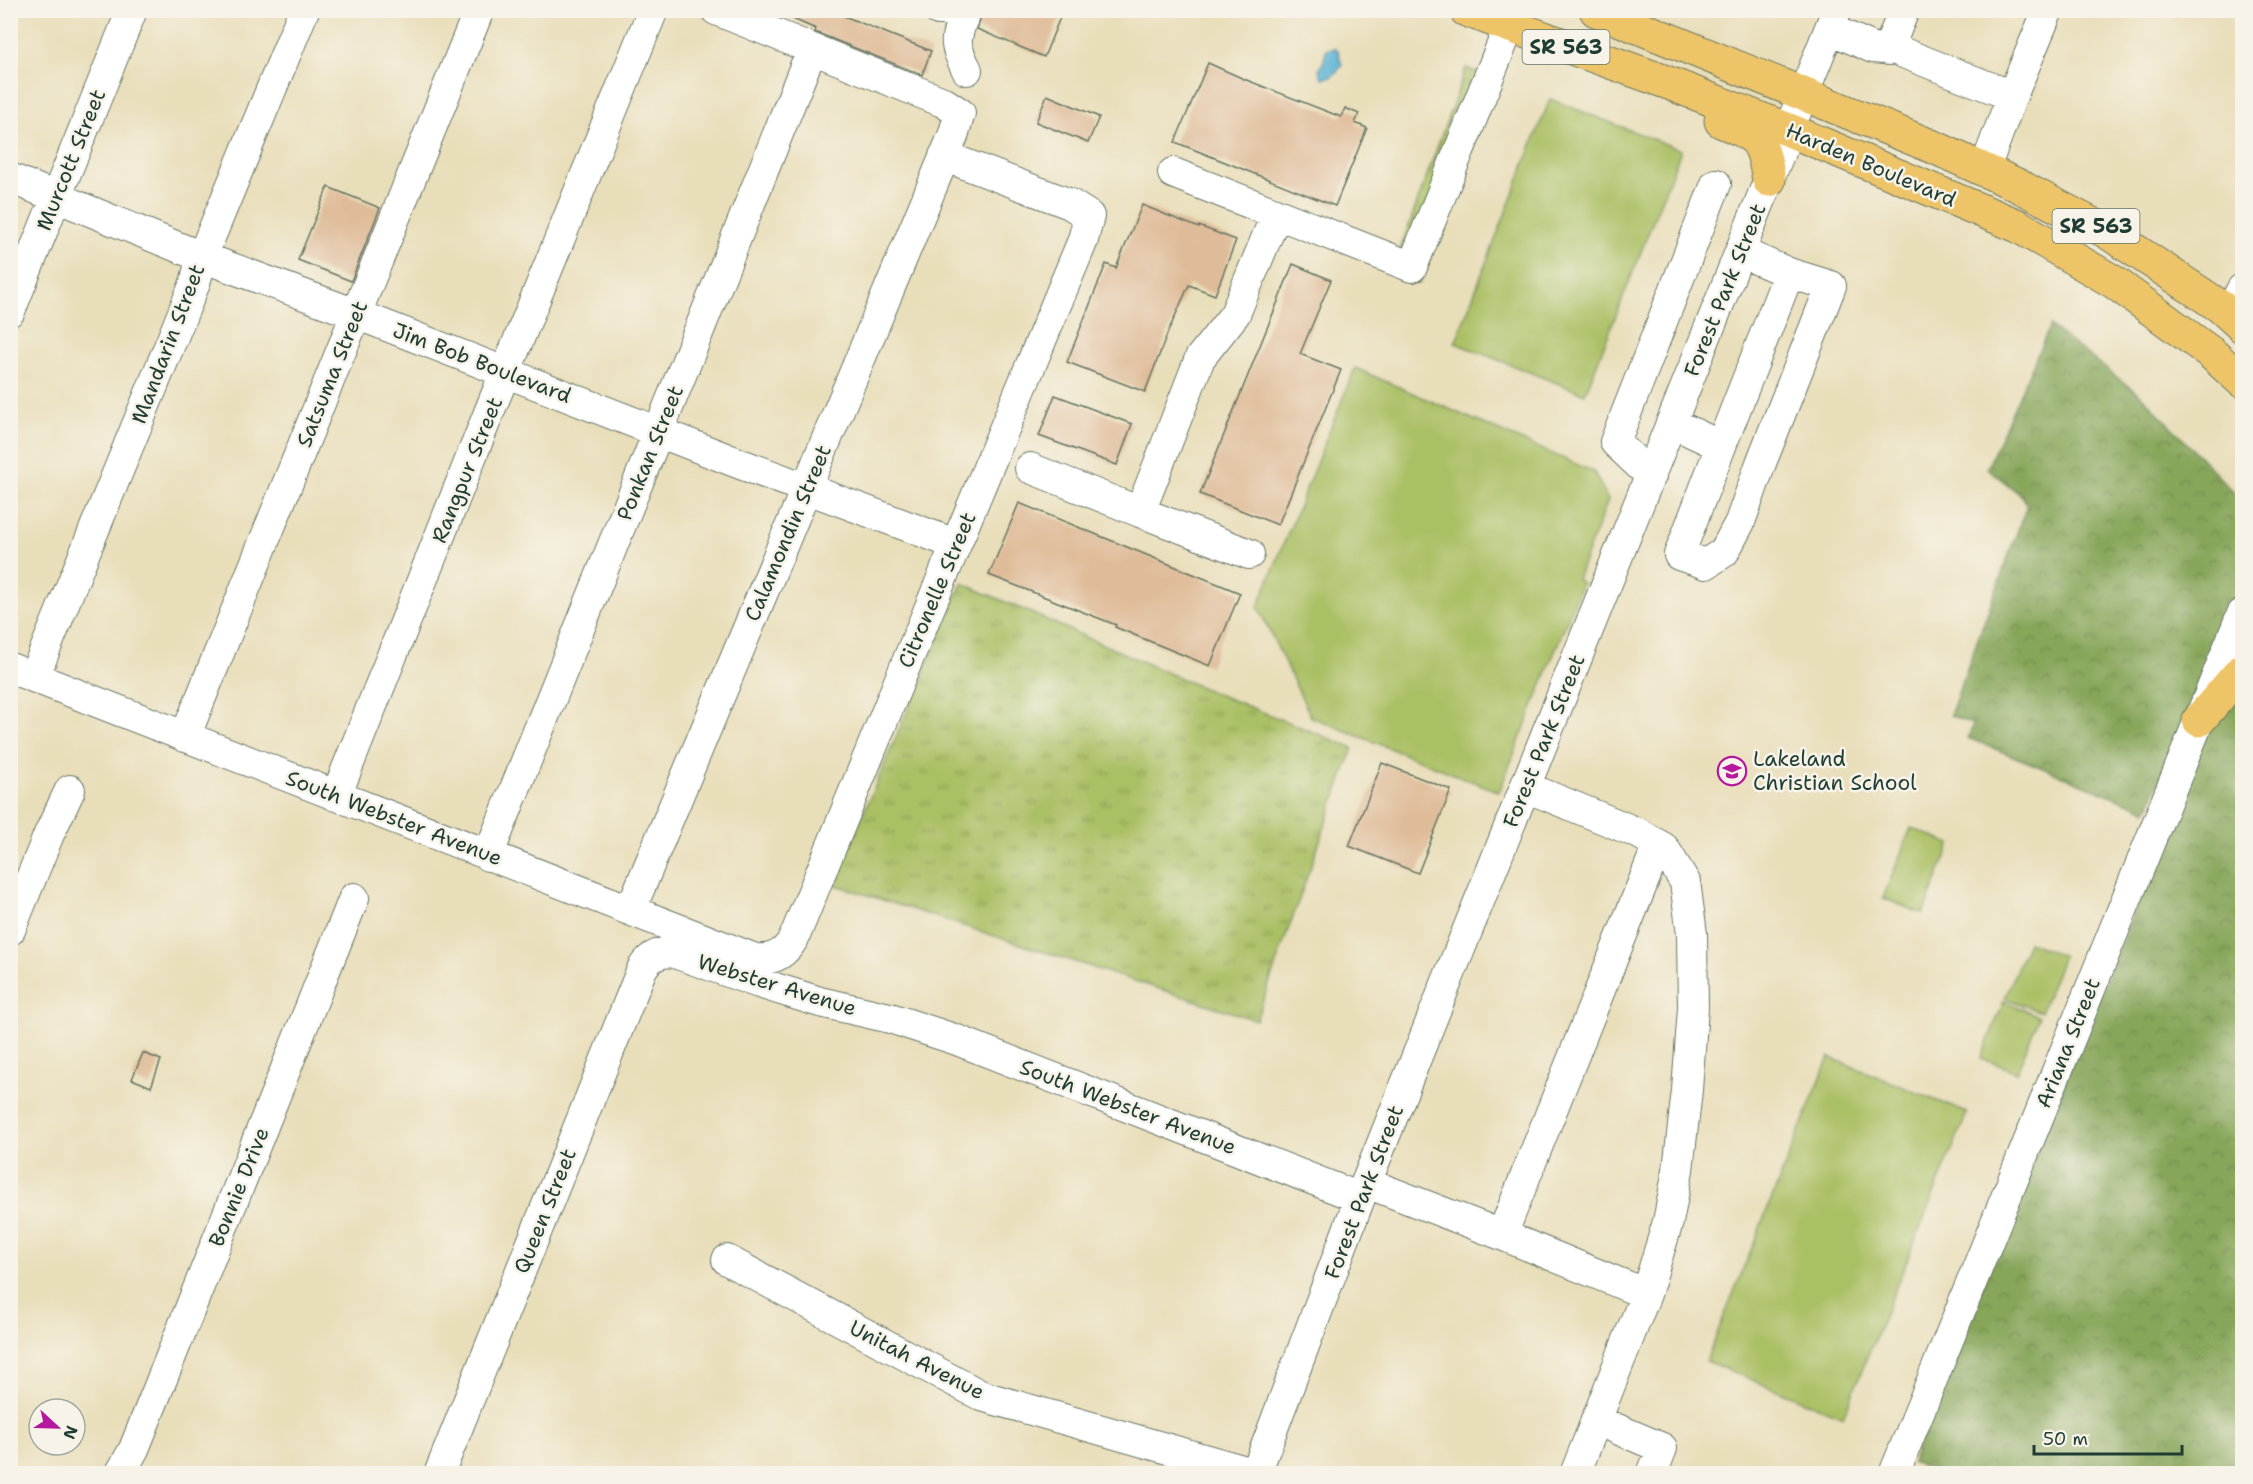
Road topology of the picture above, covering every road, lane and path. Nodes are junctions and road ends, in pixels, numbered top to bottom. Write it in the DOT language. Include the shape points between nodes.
graph roads {
  1 [pos="132,10"];
  2 [pos="304,10"];
  3 [pos="479,10"];
  4 [pos="653,10"];
  5 [pos="716,10"];
  6 [pos="966,10"];
  7 [pos="1466,10"];
  8 [pos="1596,10"];
  9 [pos="1904,10"];
  10 [pos="2048,10"];
  11 [pos="1833,20"];
  12 [pos="1509,27"];
  13 [pos="812,49"];
  14 [pos="1888,50"];
  15 [pos="967,70"];
  16 [pos="1666,82"];
  17 [pos="1803,94"];
  18 [pos="2012,96"];
  19 [pos="1789,130"];
  20 [pos="944,156"];
  21 [pos="1984,171"];
  22 [pos="1173,174"];
  23 [pos="10,178"];
  24 [pos="1769,180"];
  25 [pos="1716,184"];
  26 [pos="57,198"];
  27 [pos="1276,215"];
  28 [pos="1740,252"];
  29 [pos="202,257"];
  30 [pos="1790,273"];
  31 [pos="1675,290"];
  32 [pos="1718,307"];
  33 [pos="2238,309"];
  34 [pos="10,310"];
  35 [pos="356,314"];
  36 [pos="506,372"];
  37 [pos="2242,381"];
  38 [pos="1672,423"];
  39 [pos="657,431"];
  40 [pos="1720,446"];
  41 [pos="1030,468"];
  42 [pos="1651,476"];
  43 [pos="806,489"];
  44 [pos="1140,512"];
  45 [pos="955,544"];
  46 [pos="1249,554"];
  47 [pos="2242,614"];
  48 [pos="2242,670"];
  49 [pos="22,673"];
  50 [pos="2199,720"];
  51 [pos="185,737"];
  52 [pos="1526,787"];
  53 [pos="70,790"];
  54 [pos="336,796"];
  55 [pos="1658,845"];
  56 [pos="488,856"];
  57 [pos="354,898"];
  58 [pos="631,909"];
  59 [pos="10,930"];
  60 [pos="658,955"];
  61 [pos="778,956"];
  62 [pos="896,1020"];
  63 [pos="1363,1191"];
  64 [pos="1502,1235"];
  65 [pos="727,1260"];
  66 [pos="1646,1294"];
  67 [pos="1596,1420"];
  68 [pos="1657,1460"];
  69 [pos="120,1473"];
  70 [pos="439,1473"];
  71 [pos="1256,1473"];
  72 [pos="1575,1473"];
  73 [pos="1894,1473"];
  1 -- 26 [label="street, Murcott Street"];
  2 -- 29 [label="street, Mandarin Street"];
  3 -- 35 [label="street, Satsuma Street"];
  4 -- 36 [label="street, Rangpur Street"];
  5 -- 13 [label="street"];
  6 -- 15 [label="street" via="955,40"];
  7 -- 12 [label="main road, Harden Boulevard / SR 563"];
  8 -- 17 [label="main road, Harden Boulevard / SR 563"];
  9 -- 14 [label="street"];
  10 -- 18 [label="street"];
  11 -- 14 [label="street" via="1873,48"];
  11 -- 17 [label="street, Forest Park Street"];
  12 -- 16 [label="main road, Harden Boulevard / SR 563"];
  12 -- 27 [label="street" via="1412,267"];
  13 -- 20 [label="street, Calamondin Street" via="943,102 960,113"];
  13 -- 39 [label="street, Ponkan Street"];
  14 -- 18 [label="street"];
  16 -- 19 [label="main road, Harden Boulevard / SR 563"];
  16 -- 24 [label="main road" via="1708,116 1745,131 1761,145"];
  17 -- 19 [label="street, Forest Park Street"];
  17 -- 21 [label="main road, Harden Boulevard / SR 563"];
  18 -- 21 [label="street"];
  19 -- 24 [label="street, Forest Park Street"];
  19 -- 37 [label="main road, Harden Boulevard / SR 563" via="2018,226 2114,282 2211,353"];
  20 -- 43 [label="street, Calamondin Street"];
  20 -- 45 [label="street, Citronelle Street" via="1070,204 1089,216 1078,251"];
  21 -- 33 [label="main road, Harden Boulevard / SR 563" via="2107,232"];
  22 -- 27 [label="street"];
  23 -- 26 [label="street, Jim Bob Boulevard"];
  24 -- 28 [label="street, Forest Park Street"];
  25 -- 31 [label="street"];
  26 -- 29 [label="street, Jim Bob Boulevard"];
  26 -- 34 [label="street, Murcott Street"];
  27 -- 44 [label="street" via="1235,314 1200,358"];
  28 -- 30 [label="street"];
  28 -- 32 [label="street, Forest Park Street"];
  29 -- 35 [label="street, Jim Bob Boulevard"];
  29 -- 49 [label="street, Mandarin Street" via="195,283"];
  30 -- 40 [label="street"];
  30 -- 40 [label="street" via="1831,286 1740,522 1724,552 1706,564 1679,555"];
  31 -- 32 [label="street"];
  31 -- 42 [label="street" via="1615,442"];
  32 -- 38 [label="street, Forest Park Street"];
  35 -- 36 [label="street, Jim Bob Boulevard"];
  35 -- 51 [label="street, Satsuma Street"];
  36 -- 39 [label="street, Jim Bob Boulevard"];
  36 -- 54 [label="street, Rangpur Street"];
  38 -- 40 [label="street"];
  38 -- 42 [label="street, Forest Park Street"];
  39 -- 43 [label="street, Jim Bob Boulevard"];
  39 -- 56 [label="street, Ponkan Street"];
  41 -- 44 [label="street"];
  42 -- 52 [label="street, Forest Park Street"];
  43 -- 45 [label="street, Jim Bob Boulevard"];
  43 -- 58 [label="street, Calamondin Street"];
  44 -- 46 [label="street"];
  45 -- 61 [label="street, Citronelle Street" via="794,938"];
  47 -- 50 [label="street, Ariana Street"];
  48 -- 50 [label="main road"];
  49 -- 51 [label="street, South Webster Avenue"];
  50 -- 73 [label="street, Ariana Street"];
  51 -- 54 [label="street, South Webster Avenue"];
  52 -- 55 [label="street"];
  52 -- 63 [label="street, Forest Park Street"];
  53 -- 59 [label="street"];
  54 -- 56 [label="street, South Webster Avenue"];
  55 -- 64 [label="street"];
  55 -- 66 [label="street" via="1664,848 1685,882 1692,934 1693,1008 1678,1170 1668,1222"];
  56 -- 58 [label="street, South Webster Avenue"];
  57 -- 69 [label="street, Bonnie Drive" via="134,1449"];
  58 -- 61 [label="street, South Webster Avenue" via="755,959"];
  60 -- 62 [label="street, Webster Avenue" via="675,953 820,1002"];
  60 -- 70 [label="street, Queen Street" via="648,959 642,969"];
  62 -- 63 [label="street, South Webster Avenue"];
  63 -- 64 [label="street, South Webster Avenue"];
  63 -- 71 [label="street, Forest Park Street"];
  64 -- 66 [label="street, South Webster Avenue"];
  65 -- 71 [label="street, Unitah Avenue" via="982,1396"];
  66 -- 67 [label="street"];
  67 -- 68 [label="street"];
  67 -- 72 [label="street"];
}
